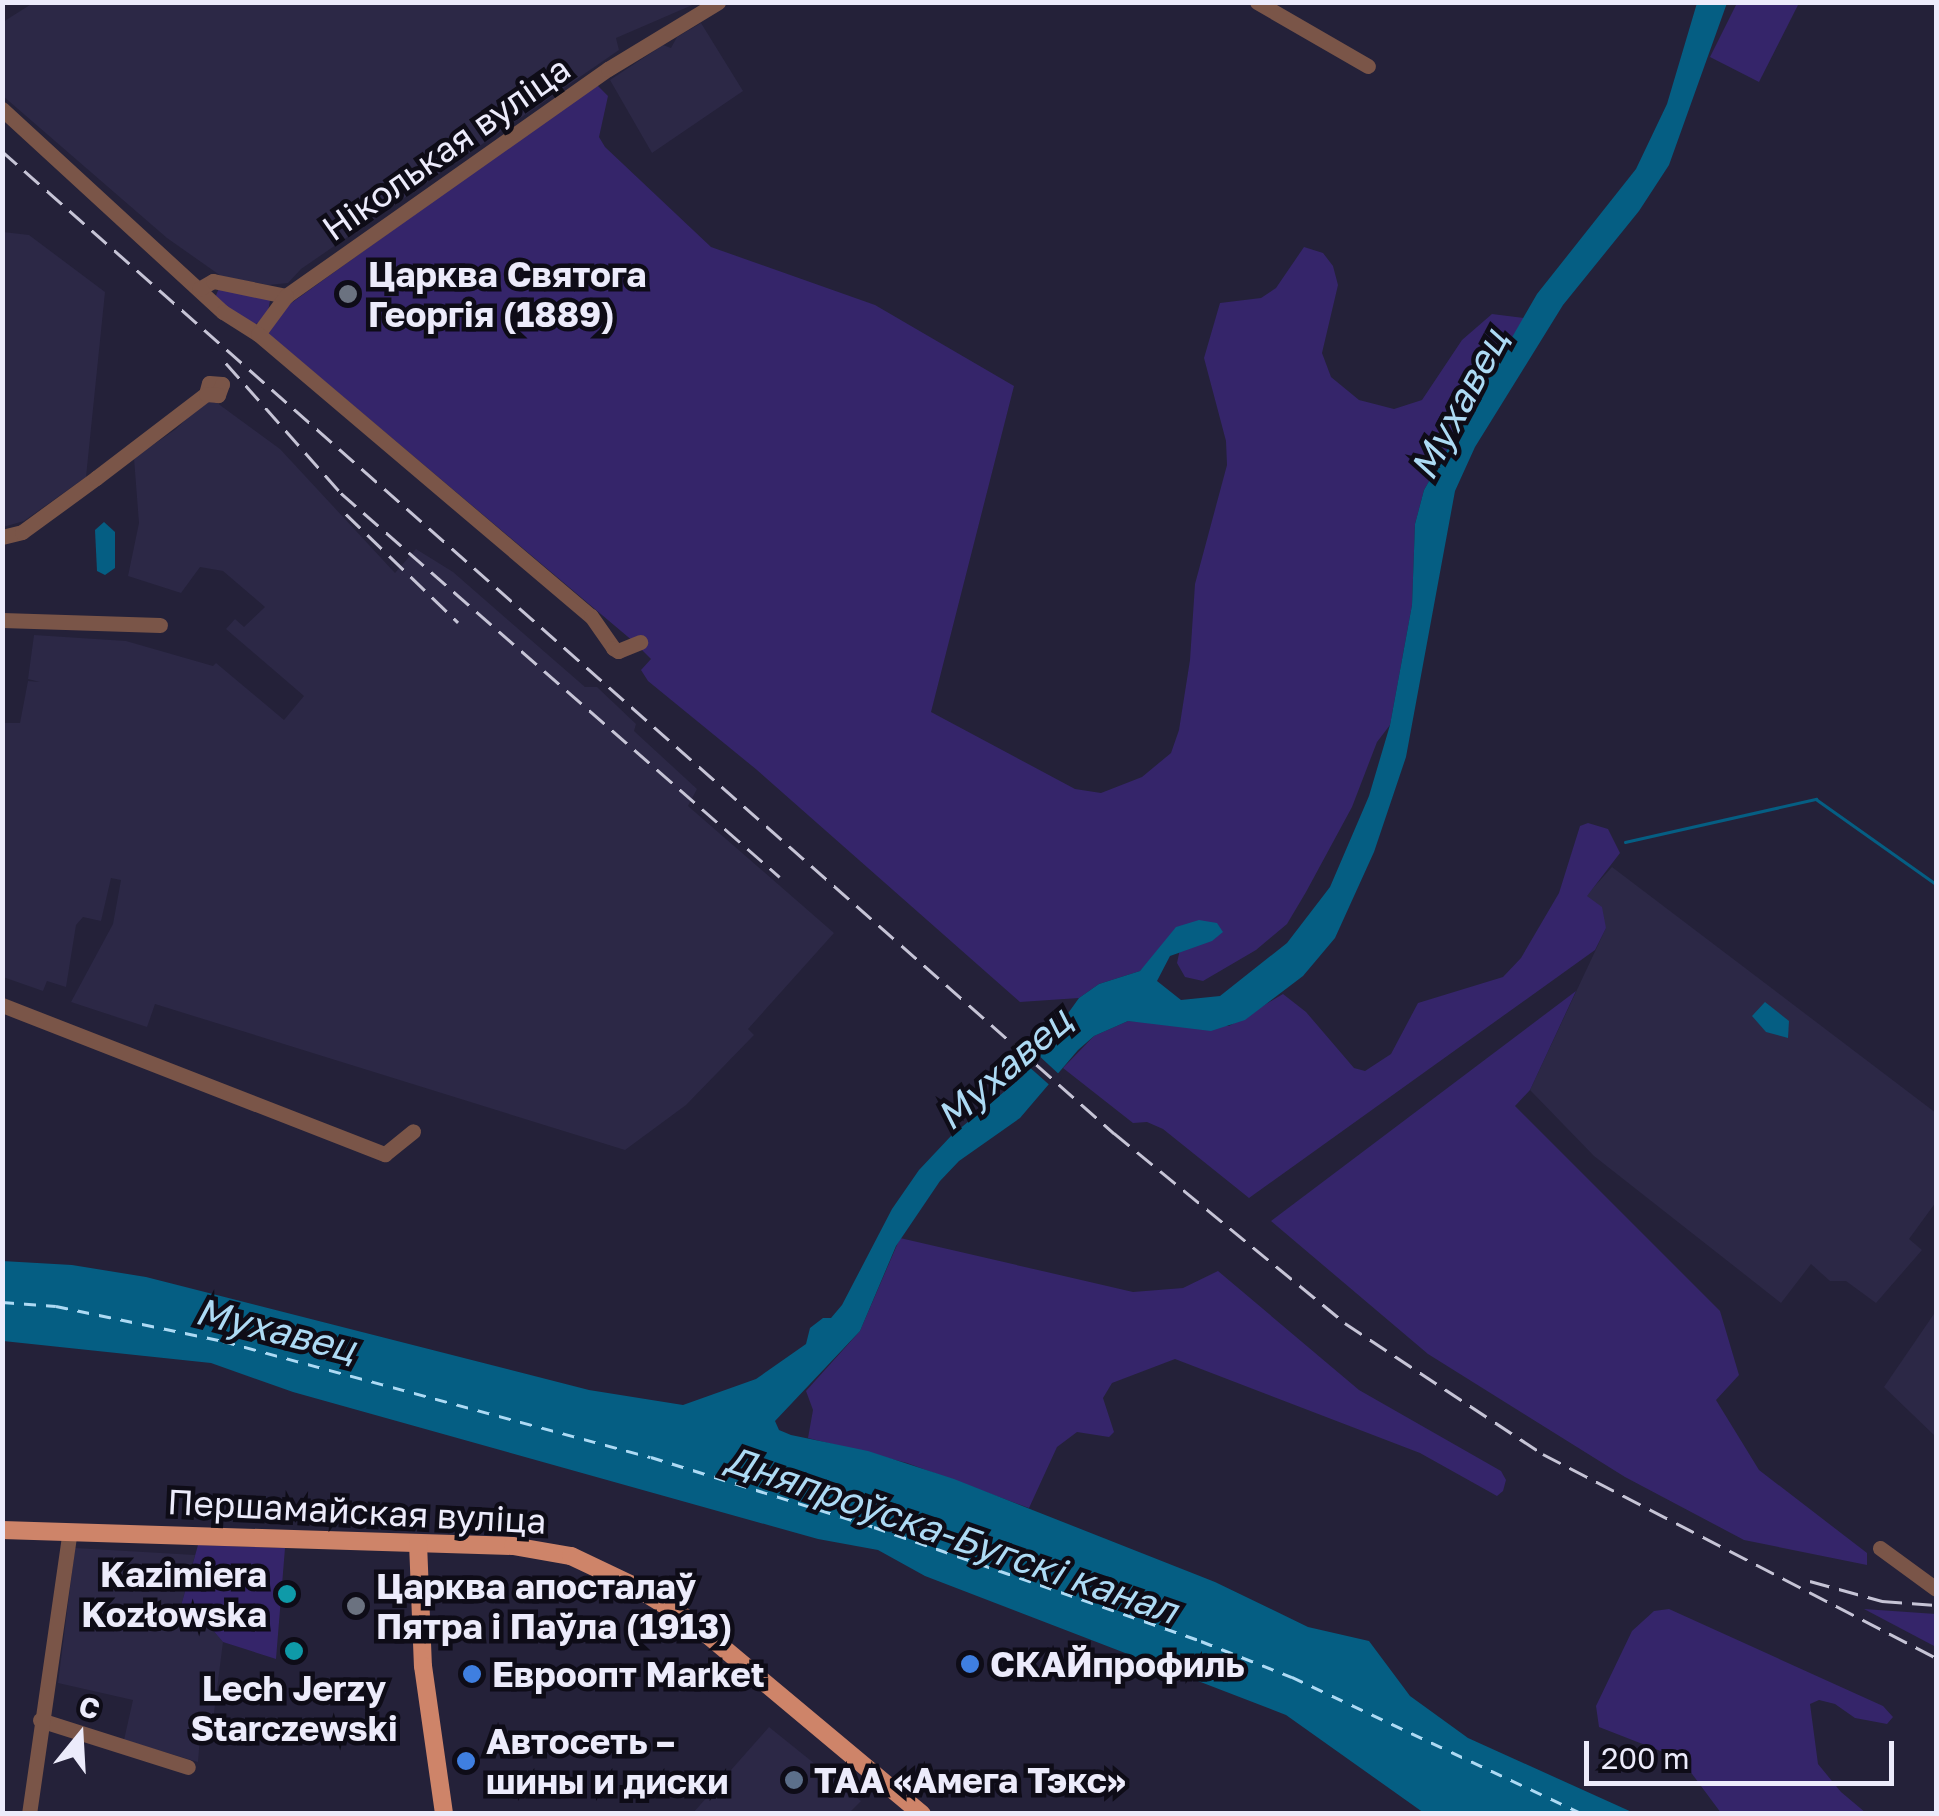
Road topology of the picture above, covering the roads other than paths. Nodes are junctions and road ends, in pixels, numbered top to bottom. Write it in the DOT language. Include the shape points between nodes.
graph roads {
  1 [pos="718,2"];
  2 [pos="1257,2"];
  3 [pos="1368,66"];
  4 [pos="2,109"];
  5 [pos="199,289"];
  6 [pos="286,296"];
  7 [pos="258,334"];
  8 [pos="206,394"];
  9 [pos="2,537"];
  10 [pos="2,620"];
  11 [pos="160,624"];
  12 [pos="640,642"];
  13 [pos="2,1005"];
  14 [pos="413,1131"];
  15 [pos="2,1530"];
  16 [pos="70,1531"];
  17 [pos="418,1543"];
  18 [pos="1880,1548"];
  19 [pos="1936,1589"];
  20 [pos="40,1720"];
  21 [pos="188,1767"];
  22 [pos="29,1814"];
  23 [pos="444,1814"];
  24 [pos="922,1814"];
  1 -- 6 [label="street, Ніколькая вуліца" via="608,69"];
  2 -- 3 [label="street"];
  4 -- 5 [label="street"];
  5 -- 6 [label="street" via="213,281"];
  5 -- 7 [label="street"];
  6 -- 7 [label="street, Ніколькая вуліца"];
  7 -- 12 [label="street" via="592,616 613,648"];
  8 -- 9 [label="street" via="22,532"];
  10 -- 11 [label="street"];
  13 -- 14 [label="street" via="385,1154"];
  15 -- 16 [label="main road, Першамайская вуліца"];
  16 -- 17 [label="main road, Першамайская вуліца"];
  16 -- 20 [label="street"];
  17 -- 23 [label="main road" via="423,1666"];
  17 -- 24 [label="main road, Першамайская вуліца" via="554,1551 632,1584 691,1622"];
  18 -- 19 [label="street"];
  20 -- 21 [label="street"];
  20 -- 22 [label="street"];
}
